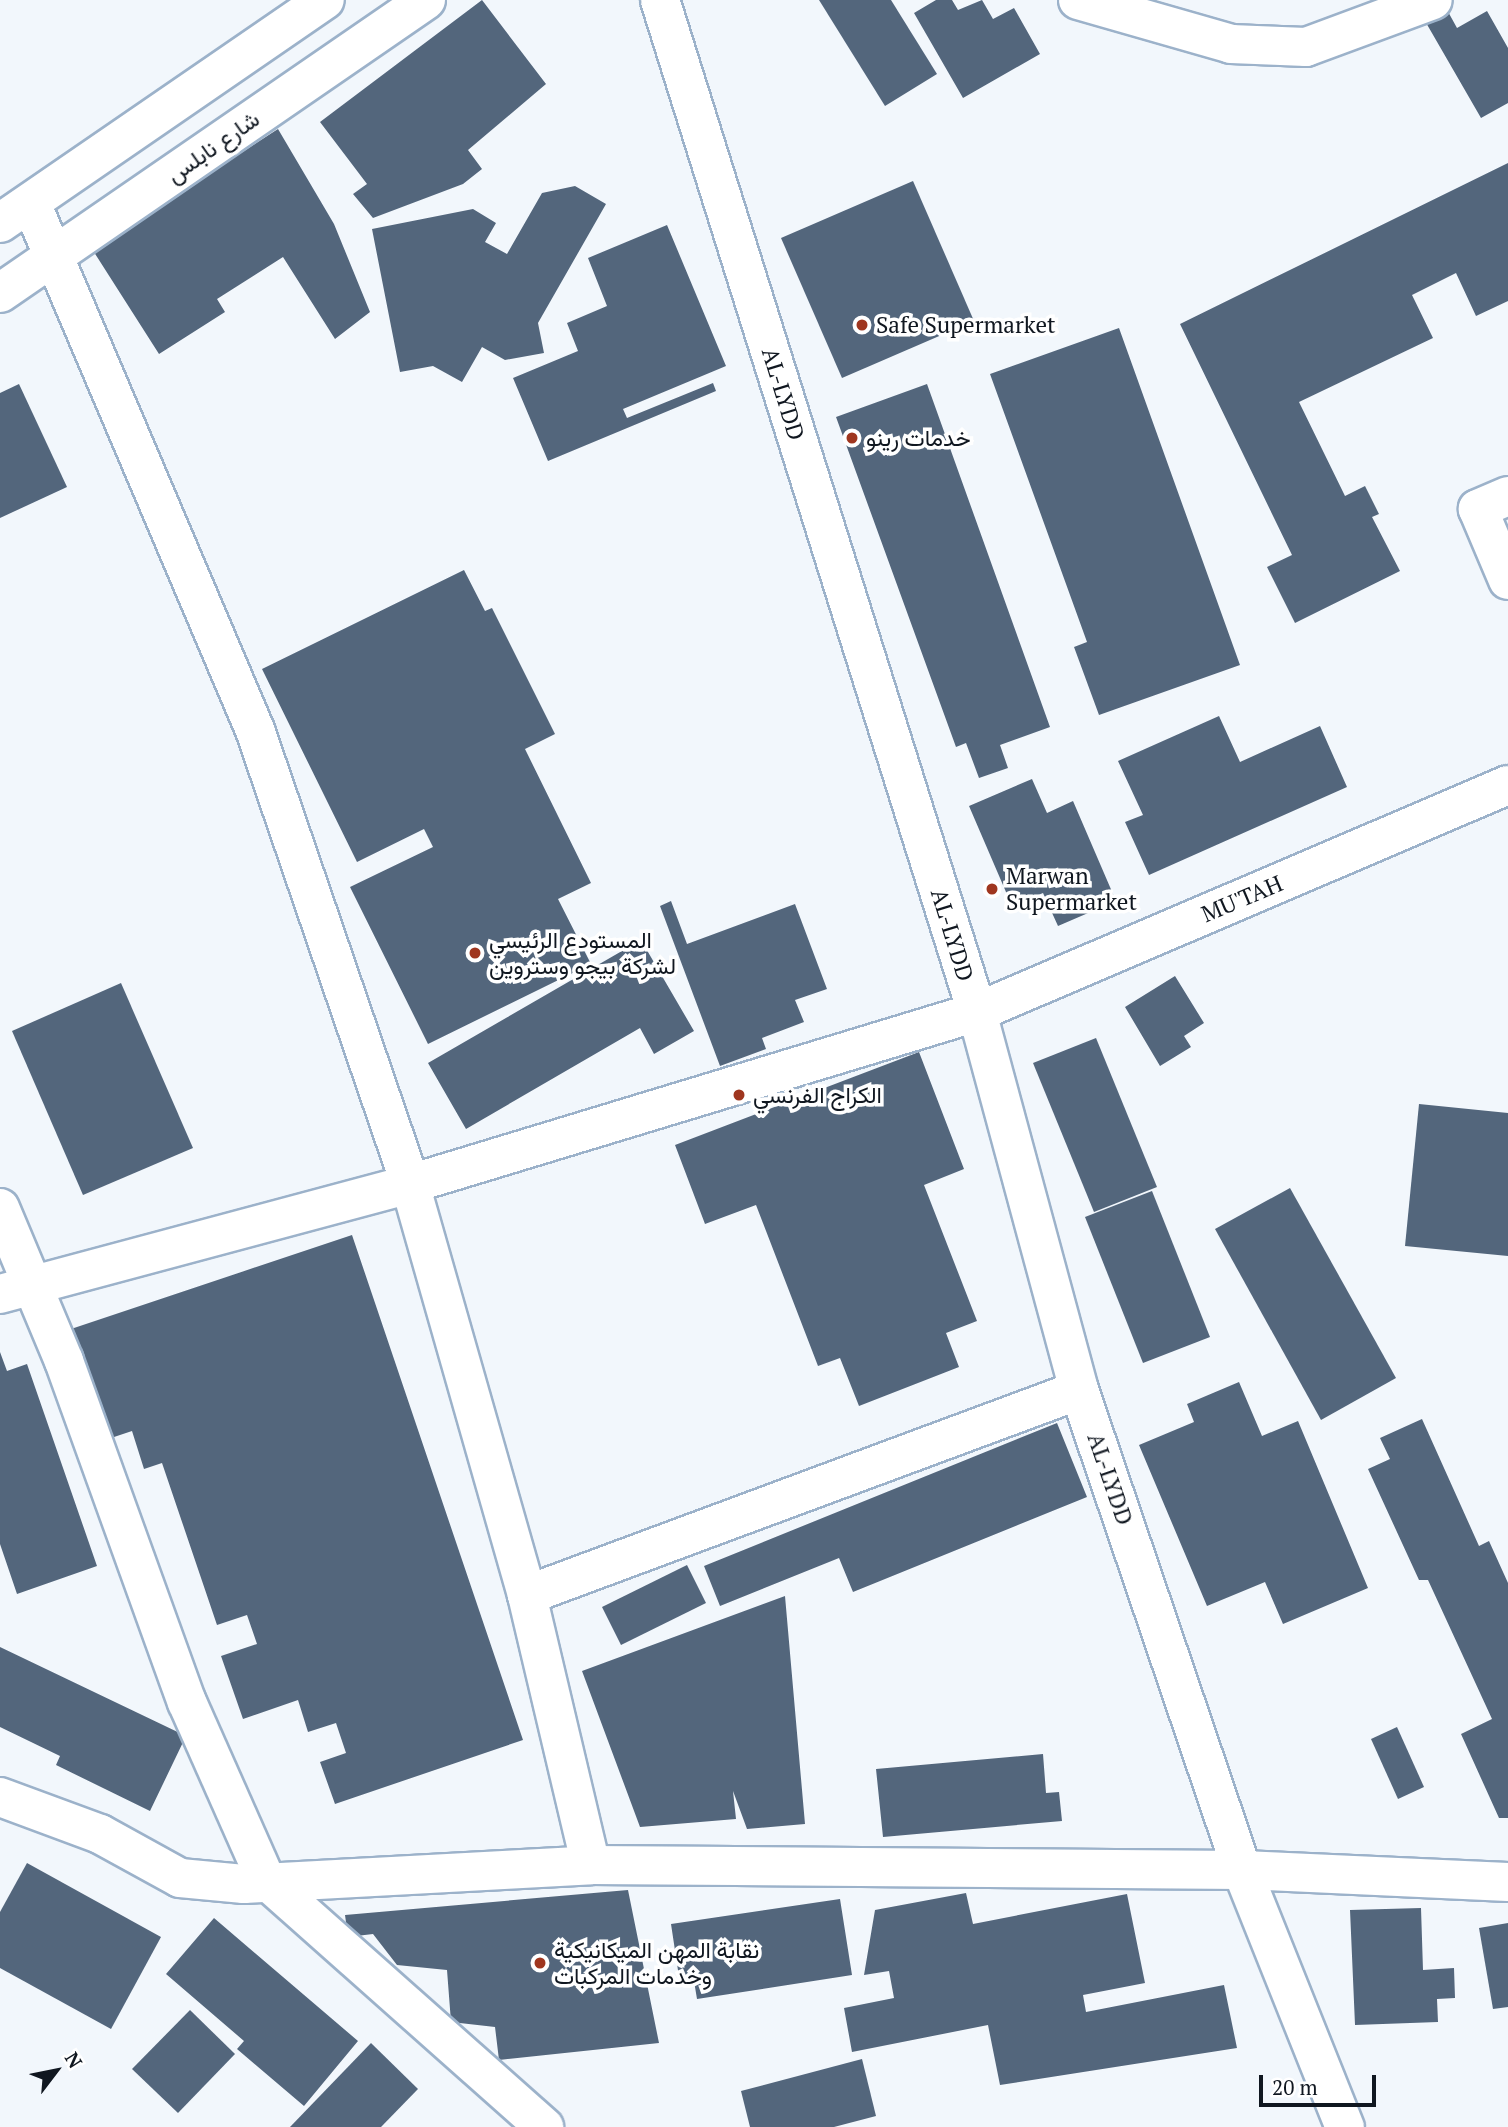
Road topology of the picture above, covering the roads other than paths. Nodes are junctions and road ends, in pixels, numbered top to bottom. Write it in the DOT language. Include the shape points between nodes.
graph roads {
  1 [pos="325,0"];
  2 [pos="426,0"];
  3 [pos="660,0"];
  4 [pos="1078,0"];
  5 [pos="1433,0"];
  6 [pos="15,213"];
  7 [pos="57,254"];
  8 [pos="0,293"];
  9 [pos="1508,496"];
  10 [pos="1508,580"];
  11 [pos="1508,785"];
  12 [pos="977,1012"];
  13 [pos="410,1184"];
  14 [pos="0,1208"];
  15 [pos="17,1290"];
  16 [pos="1079,1390"];
  17 [pos="527,1595"];
  18 [pos="0,1797"];
  19 [pos="591,1865"];
  20 [pos="1242,1870"];
  21 [pos="266,1880"];
  22 [pos="1508,1881"];
  23 [pos="544,2127"];
  24 [pos="1345,2127"];
  1 -- 6 [label="street"];
  2 -- 7 [label="street, شارع نابلس"];
  3 -- 12 [label="street, AL-LYDD"];
  4 -- 5 [label="street" via="1231,44 1306,47"];
  6 -- 7 [label="street"];
  7 -- 8 [label="street, شارع نابلس"];
  7 -- 13 [label="street" via="255,730"];
  9 -- 10 [label="street" via="1478,509"];
  11 -- 12 [label="street, MU'TAH"];
  12 -- 13 [label="street, MU'TAH"];
  12 -- 16 [label="street, AL-LYDD"];
  13 -- 15 [label="street, MU'TAH"];
  13 -- 17 [label="street"];
  14 -- 15 [label="street"];
  15 -- 21 [label="street" via="187,1702"];
  16 -- 17 [label="street"];
  16 -- 20 [label="street, AL-LYDD"];
  17 -- 19 [label="street"];
  18 -- 21 [label="street" via="100,1834 180,1878"];
  19 -- 20 [label="street"];
  19 -- 21 [label="street"];
  20 -- 22 [label="street"];
  20 -- 24 [label="street, AL-LYDD"];
  21 -- 23 [label="street"];
}
